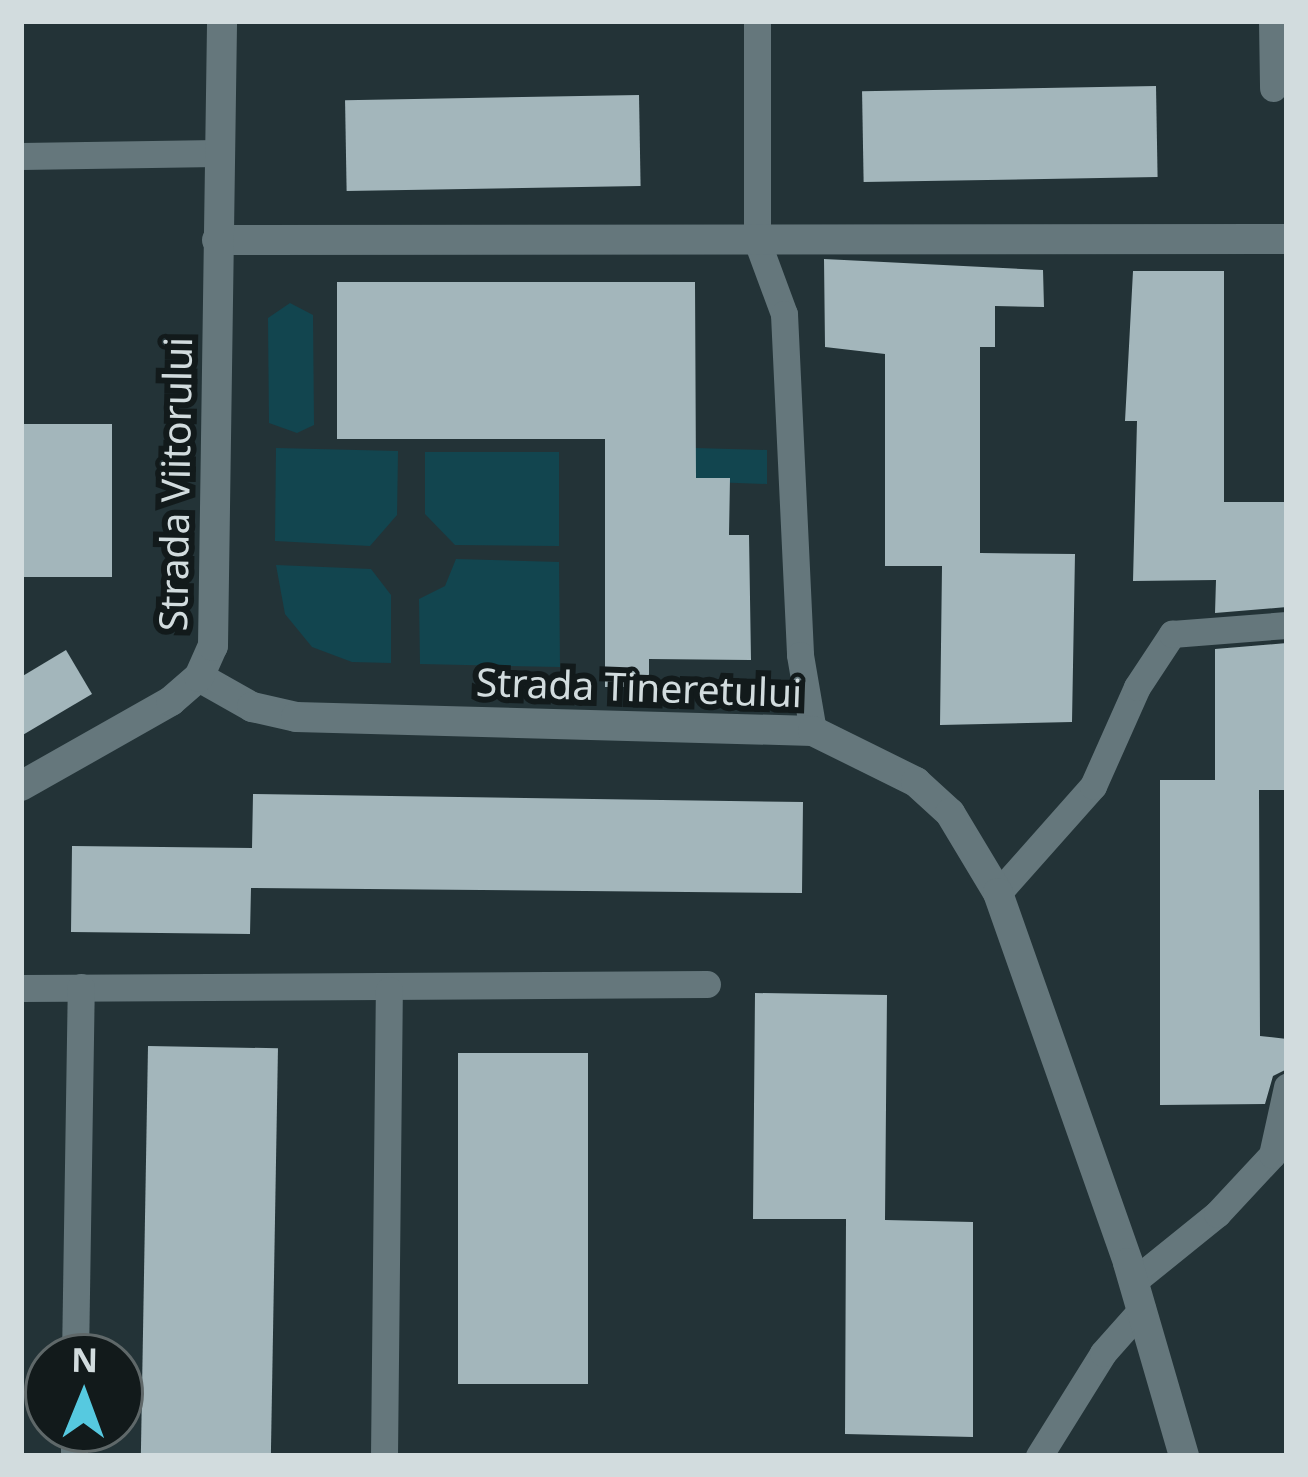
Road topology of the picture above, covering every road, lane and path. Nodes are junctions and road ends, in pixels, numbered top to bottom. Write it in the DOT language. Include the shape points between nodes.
graph roads {
  1 [pos="222,21"];
  2 [pos="758,21"];
  3 [pos="1272,21"];
  4 [pos="1273,88"];
  5 [pos="217,153"];
  6 [pos="21,157"];
  7 [pos="1287,239"];
  8 [pos="217,240"];
  9 [pos="757,241"];
  10 [pos="1287,625"];
  11 [pos="199,677"];
  12 [pos="813,731"];
  13 [pos="21,786"];
  14 [pos="998,893"];
  15 [pos="707,985"];
  16 [pos="81,987"];
  17 [pos="21,988"];
  18 [pos="389,989"];
  19 [pos="1287,1087"];
  20 [pos="1138,1295"];
  21 [pos="76,1333"];
  22 [pos="384,1456"];
  23 [pos="1039,1456"];
  24 [pos="1184,1456"];
  1 -- 5 [label="street, Strada Viitorului"];
  2 -- 9 [label="lane"];
  3 -- 4 [label="lane"];
  5 -- 6 [label="lane"];
  5 -- 8 [label="street, Strada Viitorului"];
  7 -- 9 [label="street"];
  8 -- 9 [label="street"];
  8 -- 11 [label="street, Strada Viitorului" via="218,609"];
  9 -- 12 [label="lane" via="784,314 800,655"];
  10 -- 14 [label="lane" via="1172,634 1137,687 1094,786"];
  11 -- 12 [label="street, Strada Tineretului" via="252,707 296,717"];
  11 -- 13 [label="street, Strada Viitorului"];
  12 -- 14 [label="street, Strada Tineretului" via="916,782 950,813"];
  14 -- 20 [label="street, Strada Tineretului"];
  15 -- 18 [label="lane"];
  16 -- 17 [label="lane"];
  16 -- 18 [label="lane"];
  16 -- 21 [label="lane"];
  18 -- 22 [label="lane"];
  19 -- 20 [label="lane" via="1272,1155"];
  20 -- 23 [label="lane"];
  20 -- 24 [label="street, Strada Tineretului"];
}
